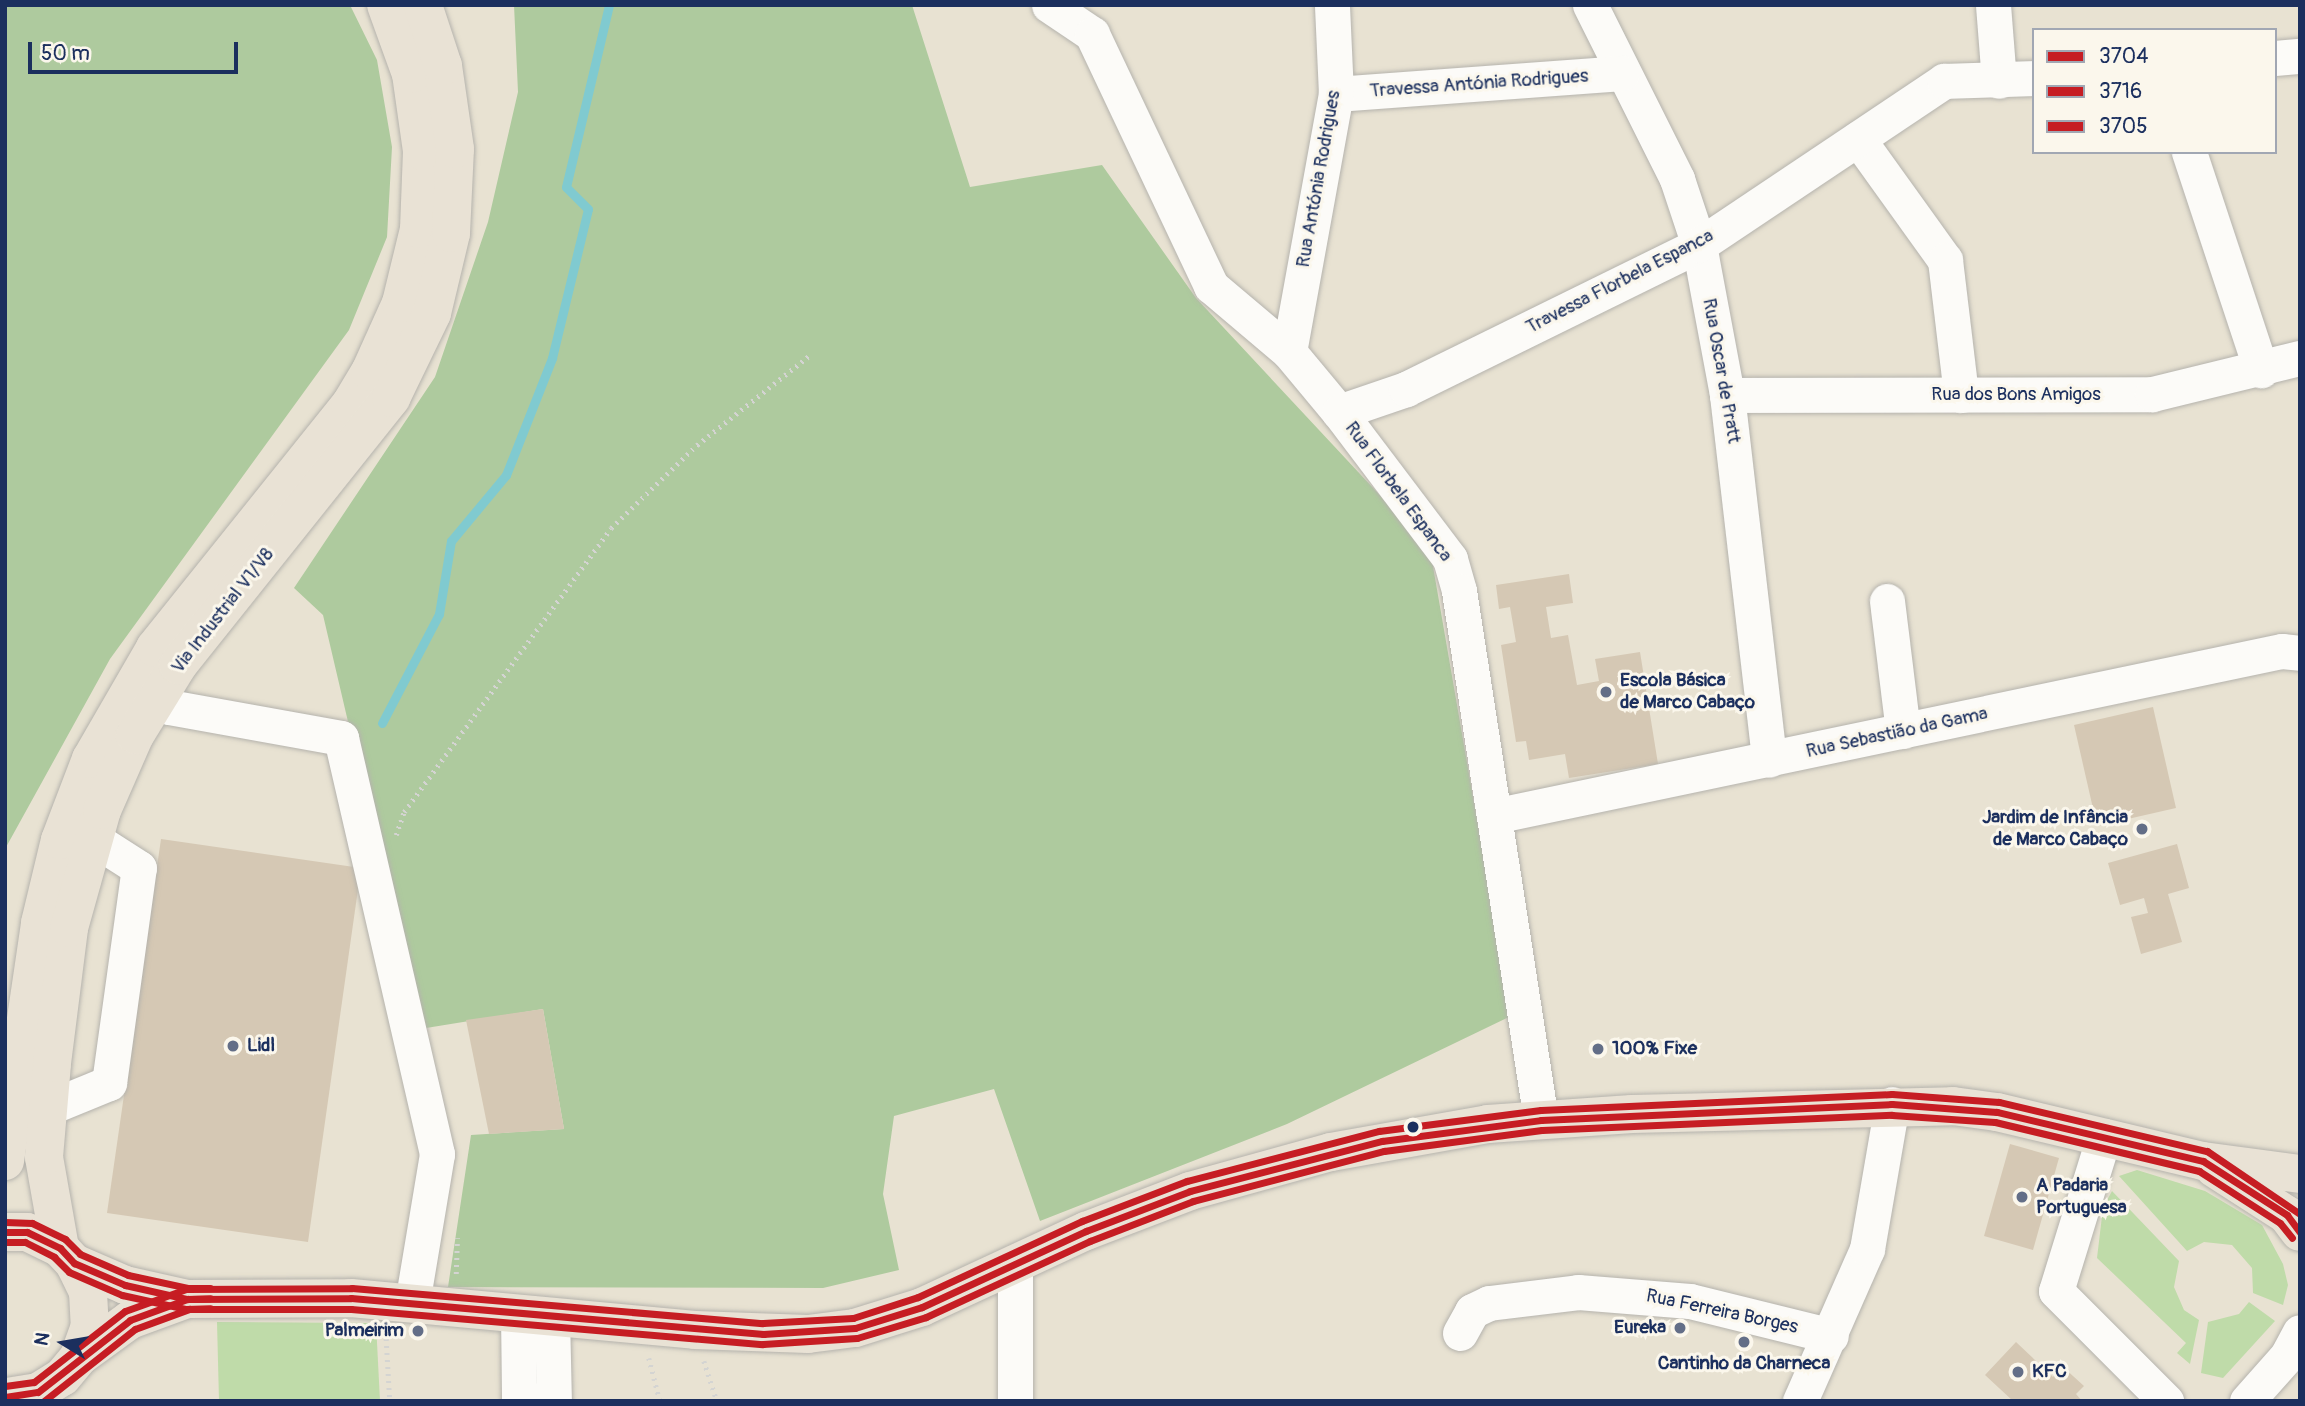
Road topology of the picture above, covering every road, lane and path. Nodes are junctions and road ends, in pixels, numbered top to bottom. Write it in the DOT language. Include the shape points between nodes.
graph roads {
  1 [pos="386,5"];
  2 [pos="423,5"];
  3 [pos="1049,5"];
  4 [pos="1332,5"];
  5 [pos="1590,5"];
  6 [pos="1993,5"];
  7 [pos="2300,56"];
  8 [pos="2277,58"];
  9 [pos="1622,73"];
  10 [pos="2032,78"];
  11 [pos="1998,81"];
  12 [pos="1336,94"];
  13 [pos="1858,139"];
  14 [pos="2190,154"];
  15 [pos="1699,245"];
  16 [pos="1289,352"];
  17 [pos="810,355"];
  18 [pos="2300,358"];
  19 [pos="2260,370"];
  20 [pos="1727,395"];
  21 [pos="1961,395"];
  22 [pos="1339,412"];
  23 [pos="1887,601"];
  24 [pos="2300,653"];
  25 [pos="156,699"];
  26 [pos="1903,731"];
  27 [pos="1769,760"];
  28 [pos="1494,816"];
  29 [pos="92,838"];
  30 [pos="392,846"];
  31 [pos="1892,1104"];
  32 [pos="48,1108"];
  33 [pos="1541,1120"];
  34 [pos="2104,1136"];
  35 [pos="5,1161"];
  36 [pos="2203,1161"];
  37 [pos="2300,1174"];
  38 [pos="457,1229"];
  39 [pos="5,1232"];
  40 [pos="2300,1232"];
  41 [pos="67,1256"];
  42 [pos="1015,1264"];
  43 [pos="187,1299"];
  44 [pos="398,1302"];
  45 [pos="456,1307"];
  46 [pos="535,1314"];
  47 [pos="640,1325"];
  48 [pos="2300,1332"];
  49 [pos="1460,1333"];
  50 [pos="1831,1336"];
  51 [pos="61,1378"];
  52 [pos="5,1397"];
  53 [pos="390,1401"];
  54 [pos="544,1401"];
  55 [pos="554,1401"];
  56 [pos="660,1401"];
  57 [pos="1015,1401"];
  58 [pos="1800,1401"];
  59 [pos="2166,1401"];
  60 [pos="2247,1401"];
  1 -- 35 [label="main road, Via Industrial V1/V8" via="411,75 422,151 419,229 401,303 376,361 350,405 155,648 91,760 60,840 40,923"];
  2 -- 25 [label="main road, Via Industrial V1/V8" via="443,66 455,149 451,233 432,313 391,398 224,604"];
  3 -- 16 [label="street, Rua Florbela Espanca" via="1092,34 1211,286"];
  4 -- 12 [label="street, Rua Antónia Rodrigues"];
  5 -- 9 [label="street, Rua Oscar de Pratt"];
  6 -- 11 [label="street"];
  7 -- 8 [label="street"];
  9 -- 12 [label="street, Travessa Antónia Rodrigues"];
  9 -- 15 [label="street, Rua Oscar de Pratt" via="1677,179"];
  10 -- 11 [label="street, Travessa Florbela Espanca"];
  11 -- 13 [label="street, Travessa Florbela Espanca" via="1944,81"];
  12 -- 16 [label="street, Rua Antónia Rodrigues"];
  13 -- 15 [label="street, Travessa Florbela Espanca"];
  13 -- 21 [label="street" via="1945,260"];
  14 -- 19 [label="street"];
  15 -- 20 [label="street, Rua Oscar de Pratt"];
  15 -- 22 [label="street, Travessa Florbela Espanca" via="1406,389"];
  16 -- 22 [label="street, Rua Florbela Espanca"];
  17 -- 30 [label="path" via="697,445 611,528 404,813"];
  18 -- 19 [label="street, Rua dos Bons Amigos"];
  19 -- 21 [label="street, Rua dos Bons Amigos" via="2152,394"];
  20 -- 21 [label="street, Rua dos Bons Amigos"];
  20 -- 27 [label="street, Rua Oscar de Pratt"];
  22 -- 28 [label="street, Rua Florbela Espanca" via="1450,559"];
  23 -- 26 [label="street"];
  24 -- 26 [label="street, Rua Sebastião da Gama" via="2282,651"];
  25 -- 29 [label="main road, Via Industrial V1/V8" via="118,772"];
  25 -- 44 [label="street" via="169,707 341,738 437,1154"];
  26 -- 27 [label="street, Rua Sebastião da Gama"];
  27 -- 28 [label="street, Rua Sebastião da Gama"];
  28 -- 33 [label="street, Rua Florbela Espanca"];
  29 -- 32 [label="main road, Via Industrial V1/V8" via="69,928"];
  29 -- 32 [label="street" via="139,868 146,878 110,1083"];
  31 -- 33 [label="main road"];
  31 -- 34 [label="main road" via="1997,1112"];
  31 -- 50 [label="street" via="1867,1249"];
  32 -- 41 [label="main road, Via Industrial V1/V8" via="44,1157"];
  33 -- 42 [label="main road" via="1440,1130 1285,1164 1142,1208"];
  34 -- 36 [label="main road"];
  34 -- 59 [label="street" via="2056,1291"];
  36 -- 37 [label="main road"];
  36 -- 40 [label="main road" via="2287,1215"];
  38 -- 45 [label="path"];
  39 -- 41 [label="main road" via="27,1232"];
  41 -- 43 [label="main road" via="125,1285"];
  41 -- 51 [label="main road, Via Industrial V1/V8" via="88,1292 90,1326"];
  42 -- 47 [label="main road" via="922,1307 855,1328 763,1334"];
  42 -- 57 [label="street"];
  43 -- 44 [label="main road"];
  43 -- 51 [label="main road" via="130,1320"];
  44 -- 45 [label="main road"];
  44 -- 53 [label="path"];
  45 -- 46 [label="main road"];
  46 -- 47 [label="main road"];
  46 -- 54 [label="street" via="519,1400"];
  46 -- 55 [label="street"];
  47 -- 56 [label="path"];
  48 -- 60 [label="street" via="2287,1356"];
  49 -- 50 [label="street, Rua Ferreira Borges" via="1472,1311 1489,1303 1578,1292 1690,1301"];
  50 -- 58 [label="street"];
  51 -- 52 [label="main road" via="38,1392"];
}
